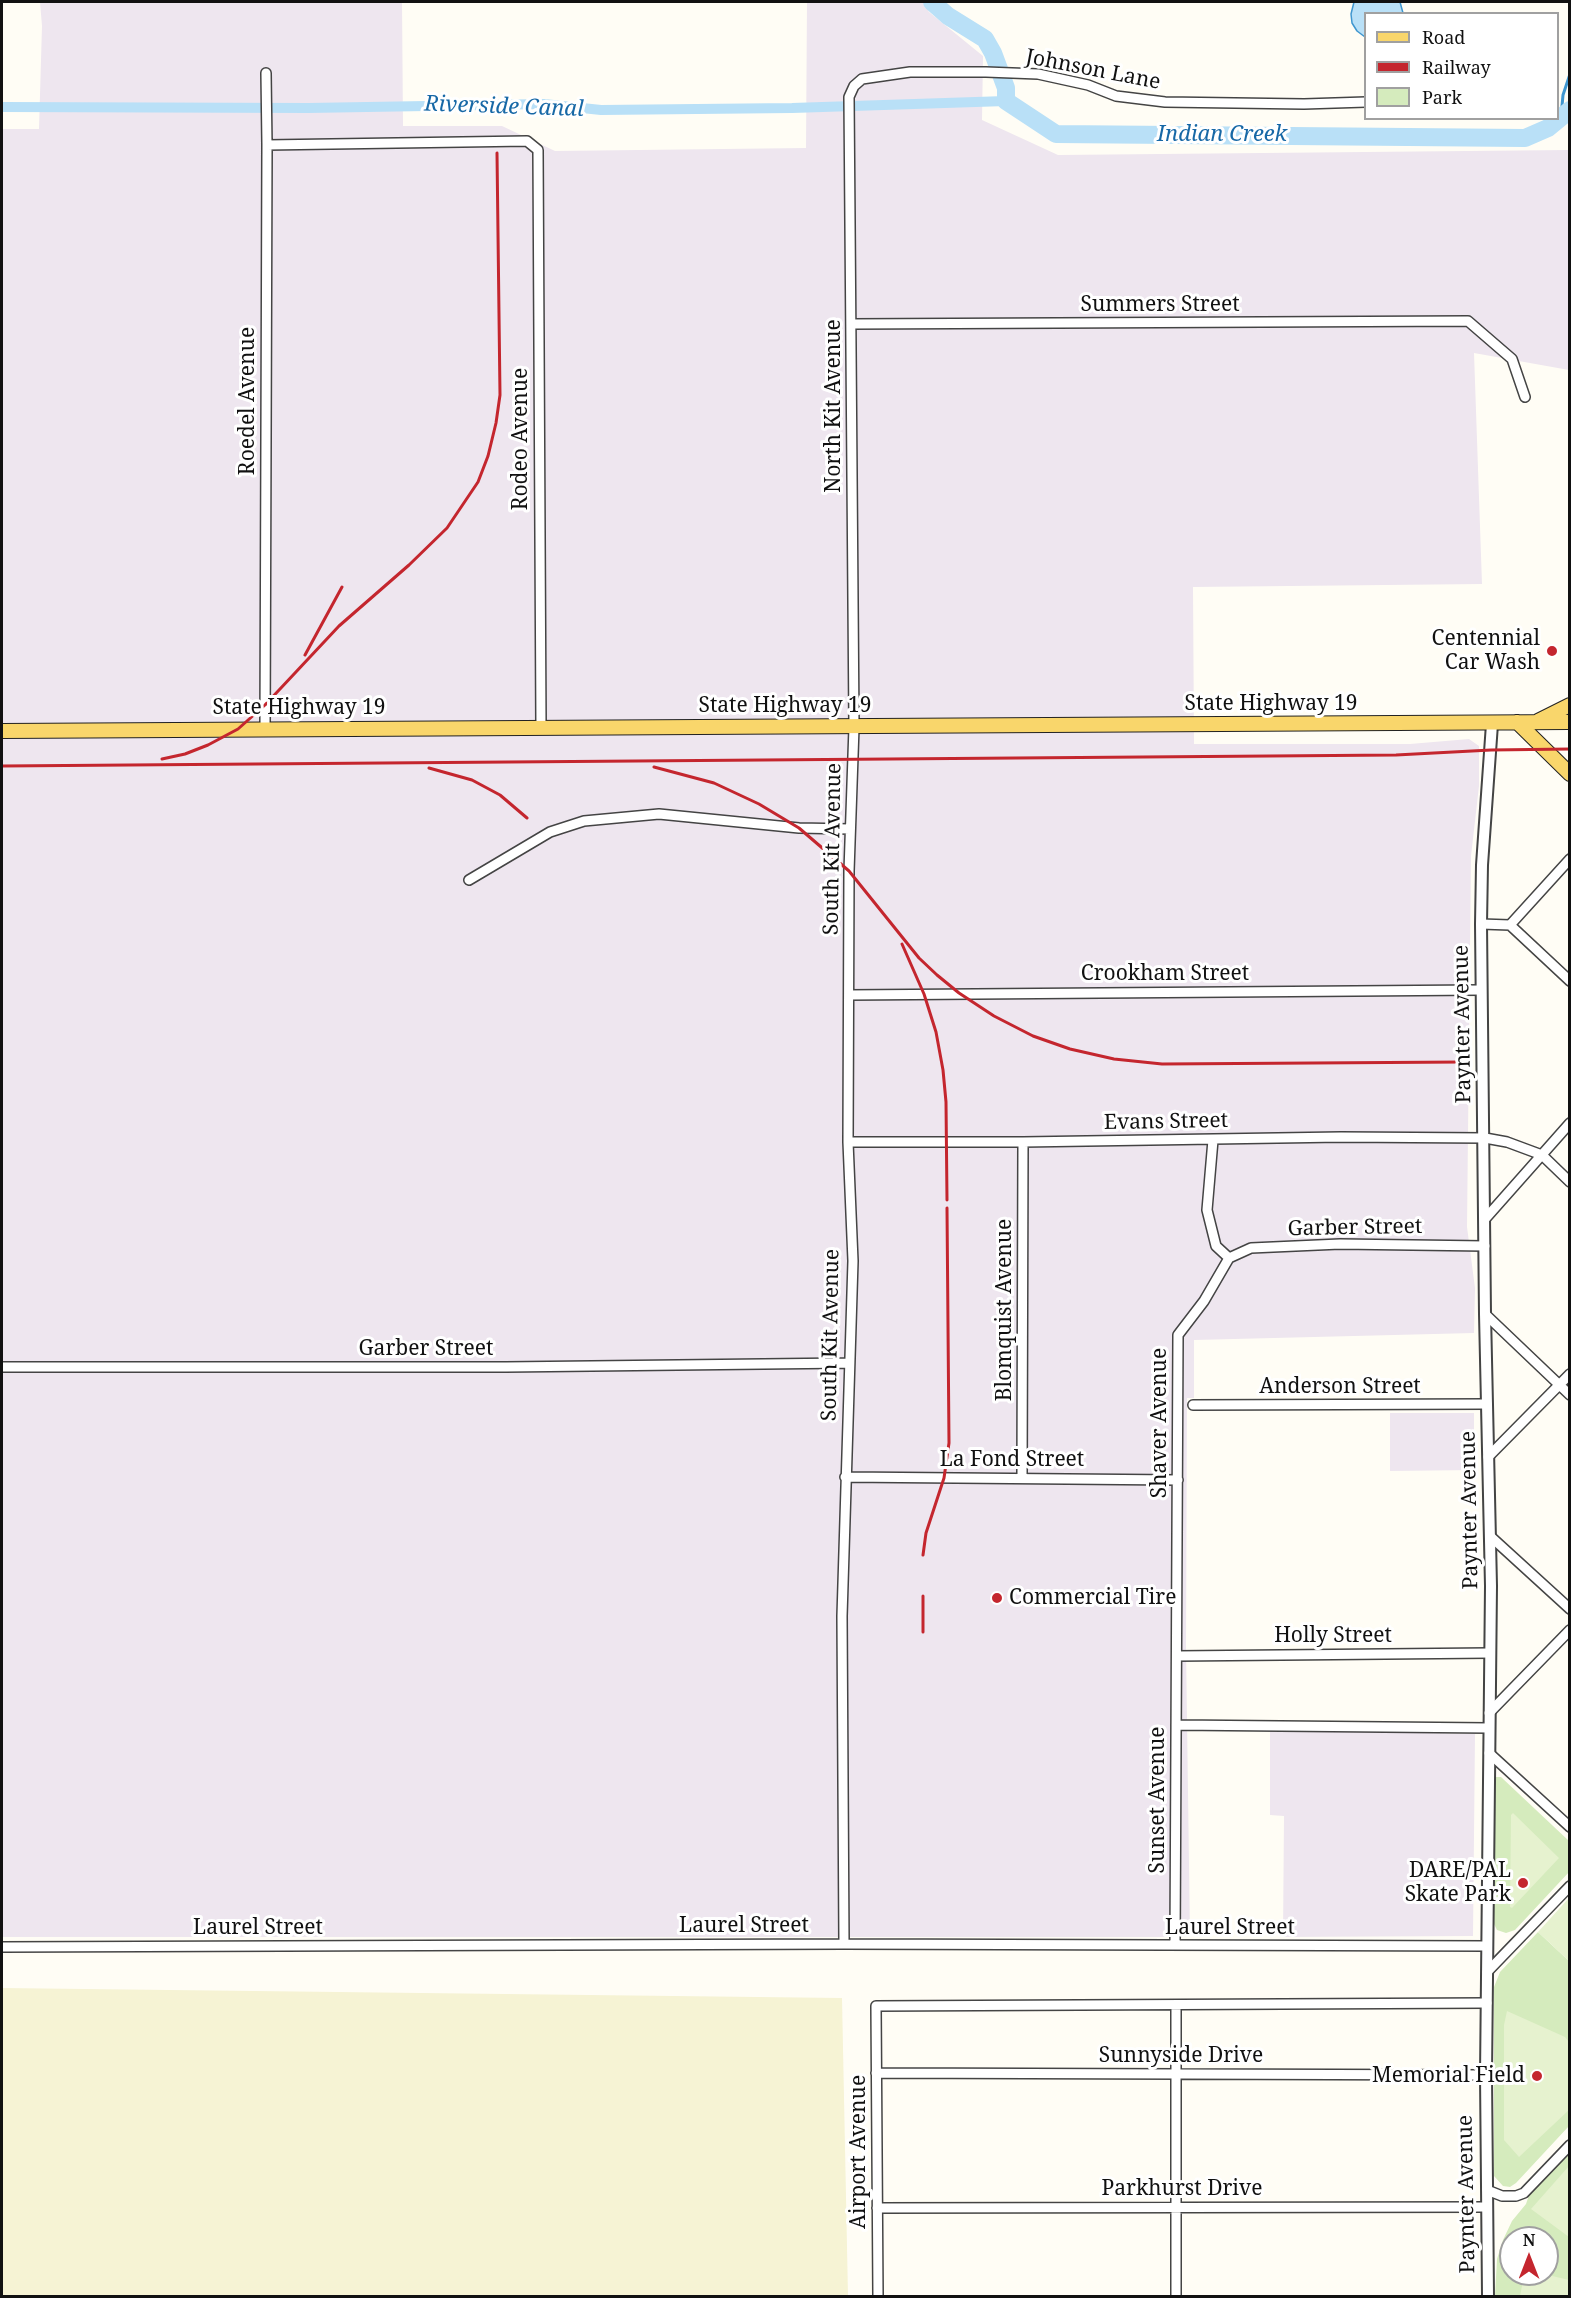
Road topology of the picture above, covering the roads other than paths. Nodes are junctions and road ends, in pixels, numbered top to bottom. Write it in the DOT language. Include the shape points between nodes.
graph roads {
  1 [pos="266,73"];
  2 [pos="854,86"];
  3 [pos="1364,102"];
  4 [pos="267,145"];
  5 [pos="852,324"];
  6 [pos="1525,397"];
  7 [pos="1569,705"];
  8 [pos="1517,722"];
  9 [pos="1537,722"];
  10 [pos="1569,722"];
  11 [pos="1492,724"];
  12 [pos="854,727"];
  13 [pos="541,728"];
  14 [pos="265,729"];
  15 [pos="2,730"];
  16 [pos="1569,774"];
  17 [pos="850,829"];
  18 [pos="1569,859"];
  19 [pos="469,880"];
  20 [pos="1481,924"];
  21 [pos="1510,925"];
  22 [pos="1569,981"];
  23 [pos="1481,990"];
  24 [pos="849,995"];
  25 [pos="1569,1123"];
  26 [pos="1485,1138"];
  27 [pos="1213,1140"];
  28 [pos="848,1142"];
  29 [pos="1023,1142"];
  30 [pos="1542,1155"];
  31 [pos="1569,1182"];
  32 [pos="1485,1219"];
  33 [pos="1485,1246"];
  34 [pos="1229,1258"];
  35 [pos="1485,1314"];
  36 [pos="849,1363"];
  37 [pos="2,1367"];
  38 [pos="1569,1374"];
  39 [pos="1559,1385"];
  40 [pos="1569,1395"];
  41 [pos="1487,1404"];
  42 [pos="1193,1405"];
  43 [pos="1488,1457"];
  44 [pos="845,1477"];
  45 [pos="1022,1478"];
  46 [pos="1178,1480"];
  47 [pos="1490,1536"];
  48 [pos="1569,1609"];
  49 [pos="1569,1630"];
  50 [pos="1490,1653"];
  51 [pos="1177,1656"];
  52 [pos="1489,1713"];
  53 [pos="1176,1725"];
  54 [pos="1489,1728"];
  55 [pos="1489,1753"];
  56 [pos="1569,1827"];
  57 [pos="1569,1886"];
  58 [pos="843,1944"];
  59 [pos="1175,1945"];
  60 [pos="1487,1946"];
  61 [pos="2,1947"];
  62 [pos="1487,1972"];
  63 [pos="1487,2003"];
  64 [pos="1176,2005"];
  65 [pos="876,2073"];
  66 [pos="1176,2074"];
  67 [pos="1486,2075"];
  68 [pos="1569,2145"];
  69 [pos="1487,2190"];
  70 [pos="1487,2207"];
  71 [pos="877,2208"];
  72 [pos="1176,2208"];
  73 [pos="878,2296"];
  74 [pos="1176,2296"];
  75 [pos="1488,2296"];
  1 -- 4 [label="street, Roedel Avenue"];
  2 -- 3 [label="street, Johnson Lane" via="862,78 910,72 986,72 1038,75 1088,85 1116,96 1165,102"];
  2 -- 5 [label="street, North Kit Avenue" via="849,97"];
  4 -- 13 [label="street, Rodeo Avenue" via="527,141 538,150"];
  4 -- 14 [label="street, Roedel Avenue"];
  5 -- 6 [label="street, Summers Street" via="1468,321 1512,359"];
  5 -- 12 [label="street, North Kit Avenue"];
  7 -- 9 [label="main road"];
  8 -- 9 [label="main road, State Highway 19"];
  8 -- 11 [label="main road, State Highway 19"];
  8 -- 16 [label="main road"];
  9 -- 10 [label="main road, State Highway 19"];
  11 -- 12 [label="main road, State Highway 19"];
  11 -- 20 [label="street, Paynter Avenue"];
  12 -- 13 [label="main road, State Highway 19"];
  12 -- 17 [label="street, South Kit Avenue"];
  13 -- 14 [label="main road, State Highway 19"];
  14 -- 15 [label="main road, State Highway 19"];
  17 -- 19 [label="street" via="659,814 584,821 550,832"];
  17 -- 24 [label="street, South Kit Avenue"];
  18 -- 21 [label="street"];
  20 -- 21 [label="street"];
  20 -- 23 [label="street, Paynter Avenue"];
  21 -- 22 [label="street"];
  23 -- 24 [label="street, Crookham Street"];
  23 -- 26 [label="street, Paynter Avenue"];
  24 -- 28 [label="street, South Kit Avenue"];
  25 -- 30 [label="street"];
  26 -- 27 [label="street, Evans Street"];
  26 -- 30 [label="street, Evans Street"];
  26 -- 32 [label="street, Paynter Avenue"];
  27 -- 29 [label="street, Evans Street"];
  27 -- 34 [label="street" via="1207,1210 1216,1246"];
  28 -- 29 [label="street, Evans Street"];
  28 -- 36 [label="street, South Kit Avenue" via="853,1261"];
  29 -- 45 [label="street, Blomquist Avenue"];
  30 -- 31 [label="street"];
  30 -- 32 [label="street"];
  32 -- 33 [label="street, Paynter Avenue"];
  33 -- 34 [label="street, Garber Street" via="1340,1244 1251,1248"];
  33 -- 35 [label="street, Paynter Avenue"];
  34 -- 46 [label="street, Shaver Avenue" via="1178,1335"];
  35 -- 39 [label="street"];
  35 -- 41 [label="street, Paynter Avenue"];
  36 -- 37 [label="street, Garber Street"];
  36 -- 44 [label="street, South Kit Avenue"];
  38 -- 39 [label="street"];
  39 -- 40 [label="street"];
  39 -- 43 [label="street"];
  41 -- 42 [label="street, Anderson Street"];
  41 -- 43 [label="street, Paynter Avenue"];
  43 -- 47 [label="street, Paynter Avenue"];
  44 -- 45 [label="street, La Fond Street"];
  44 -- 58 [label="street, South Kit Avenue"];
  45 -- 46 [label="street, La Fond Street"];
  46 -- 51 [label="street, Shaver Avenue"];
  47 -- 48 [label="street"];
  47 -- 50 [label="street, Paynter Avenue"];
  49 -- 52 [label="street"];
  50 -- 51 [label="street, Holly Street"];
  50 -- 52 [label="street, Paynter Avenue"];
  51 -- 53 [label="street, Sunset Avenue"];
  52 -- 54 [label="street, Paynter Avenue"];
  53 -- 54 [label="street"];
  53 -- 59 [label="street, Sunset Avenue"];
  54 -- 55 [label="street, Paynter Avenue"];
  55 -- 56 [label="street"];
  55 -- 60 [label="street, Paynter Avenue"];
  57 -- 62 [label="street"];
  58 -- 59 [label="street, Laurel Street"];
  58 -- 61 [label="street, Laurel Street"];
  59 -- 60 [label="street, Laurel Street"];
  60 -- 62 [label="street, Paynter Avenue"];
  62 -- 63 [label="street, Paynter Avenue"];
  63 -- 64 [label="street"];
  63 -- 67 [label="street, Paynter Avenue"];
  64 -- 65 [label="street, Airport Avenue" via="876,2006"];
  64 -- 66 [label="street"];
  65 -- 66 [label="street, Sunnyside Drive"];
  65 -- 71 [label="street, Airport Avenue"];
  66 -- 67 [label="street, Sunnyside Drive"];
  66 -- 72 [label="street"];
  67 -- 69 [label="street, Paynter Avenue"];
  68 -- 69 [label="street" via="1524,2193 1502,2196"];
  69 -- 70 [label="street, Paynter Avenue"];
  70 -- 72 [label="street, Parkhurst Drive"];
  70 -- 75 [label="street, Paynter Avenue"];
  71 -- 72 [label="street, Parkhurst Drive"];
  71 -- 73 [label="street, Airport Avenue"];
  72 -- 74 [label="street"];
}
